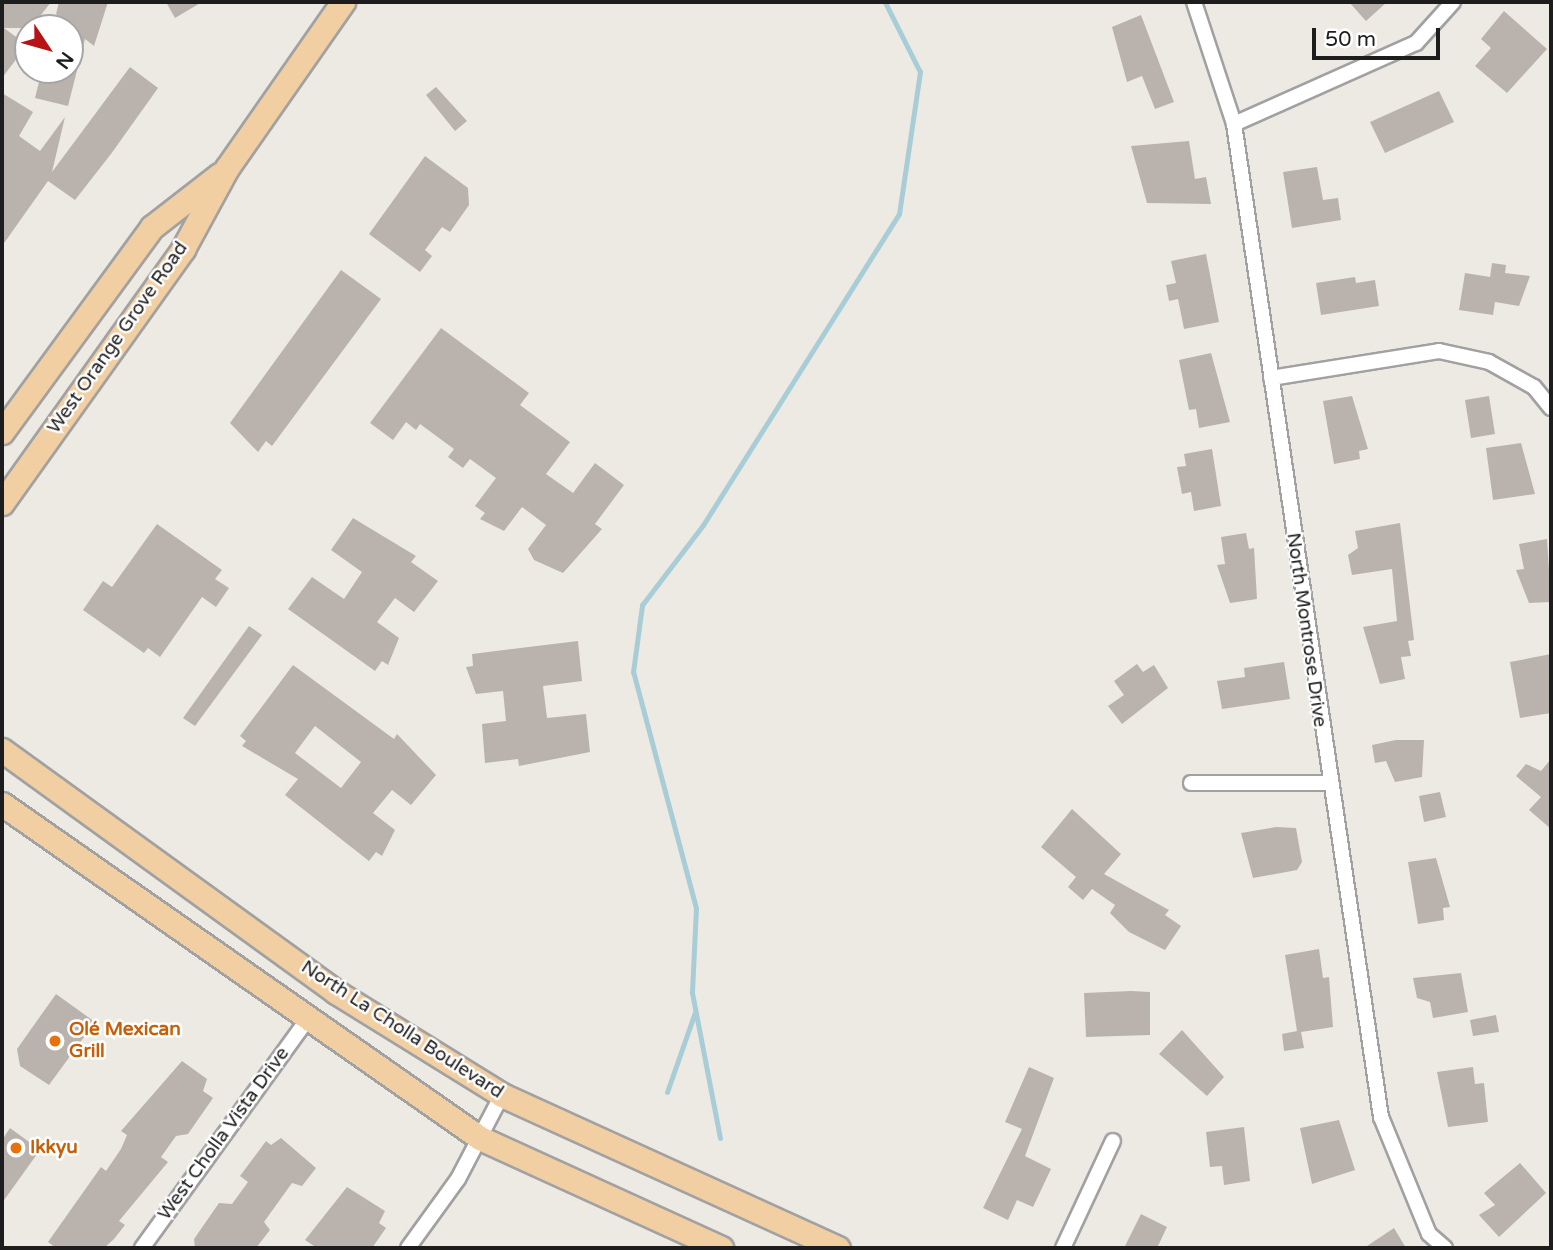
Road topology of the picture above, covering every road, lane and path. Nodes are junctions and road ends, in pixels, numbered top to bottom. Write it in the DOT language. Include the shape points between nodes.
graph roads {
  1 [pos="343,2"];
  2 [pos="1194,2"];
  3 [pos="1454,2"];
  4 [pos="1234,124"];
  5 [pos="227,168"];
  6 [pos="1271,378"];
  7 [pos="1551,408"];
  8 [pos="2,432"];
  9 [pos="2,503"];
  10 [pos="2,750"];
  11 [pos="1191,783"];
  12 [pos="1328,783"];
  13 [pos="2,804"];
  14 [pos="307,1020"];
  15 [pos="502,1095"];
  16 [pos="480,1139"];
  17 [pos="1113,1141"];
  18 [pos="142,1248"];
  19 [pos="408,1248"];
  20 [pos="721,1248"];
  21 [pos="838,1248"];
  22 [pos="1063,1248"];
  23 [pos="1446,1248"];
  1 -- 5 [label="main road, West Orange Grove Road"];
  2 -- 4 [label="street, North Montrose Drive"];
  3 -- 4 [label="street" via="1416,43"];
  4 -- 6 [label="street, North Montrose Drive"];
  5 -- 8 [label="main road, West Orange Grove Road" via="152,227"];
  5 -- 9 [label="main road, West Orange Grove Road" via="183,249"];
  6 -- 7 [label="street" via="1439,351 1489,362 1534,387"];
  6 -- 12 [label="street, North Montrose Drive"];
  10 -- 15 [label="main road, North La Cholla Boulevard" via="336,992"];
  11 -- 12 [label="street"];
  12 -- 23 [label="street, North Montrose Drive" via="1381,1117 1430,1234"];
  13 -- 14 [label="main road"];
  14 -- 16 [label="main road"];
  14 -- 18 [label="street, West Cholla Vista Drive"];
  15 -- 16 [label="street"];
  15 -- 21 [label="main road, North La Cholla Boulevard"];
  16 -- 19 [label="street"];
  16 -- 20 [label="main road"];
  17 -- 22 [label="street"];
}
